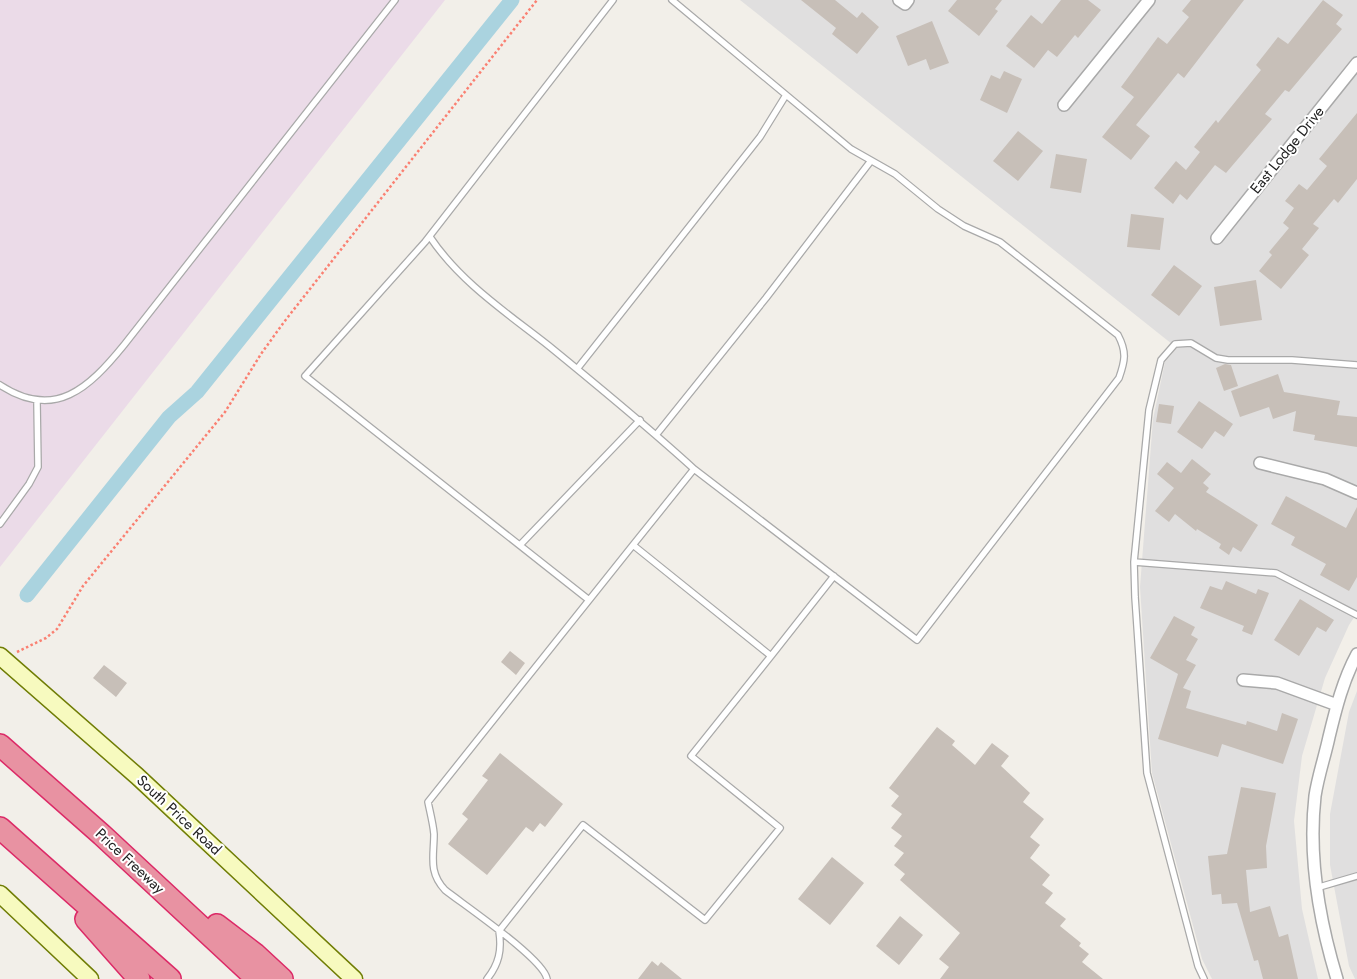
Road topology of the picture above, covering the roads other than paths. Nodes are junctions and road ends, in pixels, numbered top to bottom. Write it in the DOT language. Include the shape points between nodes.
graph roads {
  1 [pos="395,0"];
  2 [pos="613,0"];
  3 [pos="672,0"];
  4 [pos="1149,0"];
  5 [pos="1357,63"];
  6 [pos="786,95"];
  7 [pos="1064,105"];
  8 [pos="870,162"];
  9 [pos="430,236"];
  10 [pos="1217,238"];
  11 [pos="1357,365"];
  12 [pos="577,369"];
  13 [pos="0,385"];
  14 [pos="37,402"];
  15 [pos="640,420"];
  16 [pos="656,435"];
  17 [pos="1260,463"];
  18 [pos="694,469"];
  19 [pos="1357,493"];
  20 [pos="0,522"];
  21 [pos="520,545"];
  22 [pos="633,545"];
  23 [pos="1134,562"];
  24 [pos="834,576"];
  25 [pos="589,600"];
  26 [pos="1357,615"];
  27 [pos="1357,654"];
  28 [pos="770,656"];
  29 [pos="3,658"];
  30 [pos="1242,680"];
  31 [pos="1337,705"];
  32 [pos="0,745"];
  33 [pos="0,828"];
  34 [pos="102,835"];
  35 [pos="32,856"];
  36 [pos="1357,876"];
  37 [pos="1316,888"];
  38 [pos="0,894"];
  39 [pos="499,932"];
  40 [pos="90,979"];
  41 [pos="139,979"];
  42 [pos="170,979"];
  43 [pos="257,979"];
  44 [pos="282,979"];
  45 [pos="354,979"];
  46 [pos="487,979"];
  47 [pos="547,979"];
  48 [pos="1204,979"];
  49 [pos="1337,979"];
  1 -- 14 [label="lane" via="106,367 75,392"];
  2 -- 9 [label="lane"];
  3 -- 6 [label="lane"];
  4 -- 7 [label="street"];
  5 -- 10 [label="street, East Lodge Drive"];
  6 -- 8 [label="lane"];
  6 -- 12 [label="lane" via="760,137"];
  8 -- 16 [label="lane"];
  8 -- 24 [label="lane" via="895,174 964,226 1007,247 1118,335 1125,349 1125,362 1118,378 917,640"];
  9 -- 12 [label="lane" via="446,260 464,277"];
  9 -- 21 [label="lane" via="305,376"];
  11 -- 23 [label="lane" via="1228,360 1216,358 1191,343 1175,344 1161,360 1149,410"];
  12 -- 15 [label="lane"];
  13 -- 14 [label="lane"];
  14 -- 20 [label="lane" via="38,467"];
  15 -- 16 [label="lane"];
  15 -- 21 [label="lane"];
  16 -- 18 [label="lane"];
  17 -- 19 [label="street" via="1325,479"];
  18 -- 22 [label="lane"];
  18 -- 24 [label="lane"];
  21 -- 25 [label="lane"];
  22 -- 25 [label="lane"];
  22 -- 28 [label="lane"];
  23 -- 26 [label="lane" via="1276,573"];
  23 -- 48 [label="lane" via="1147,773"];
  24 -- 28 [label="lane"];
  25 -- 39 [label="lane" via="428,802 434,832 433,870 437,882"];
  27 -- 31 [label="street" via="1348,670"];
  28 -- 39 [label="lane" via="691,756 780,828 704,920 583,825"];
  29 -- 45 [label="main road, South Price Road" via="137,776"];
  30 -- 31 [label="street" via="1277,683"];
  31 -- 37 [label="street" via="1315,796"];
  32 -- 34 [label="highway, Price Freeway"];
  33 -- 35 [label="highway"];
  34 -- 43 [label="highway, Price Freeway"];
  34 -- 44 [label="highway" via="255,954"];
  35 -- 41 [label="highway"];
  35 -- 42 [label="highway"];
  36 -- 37 [label="lane"];
  37 -- 49 [label="street" via="1323,934"];
  38 -- 40 [label="main road"];
  39 -- 46 [label="lane" via="499,958"];
  39 -- 47 [label="lane" via="537,961"];
}
